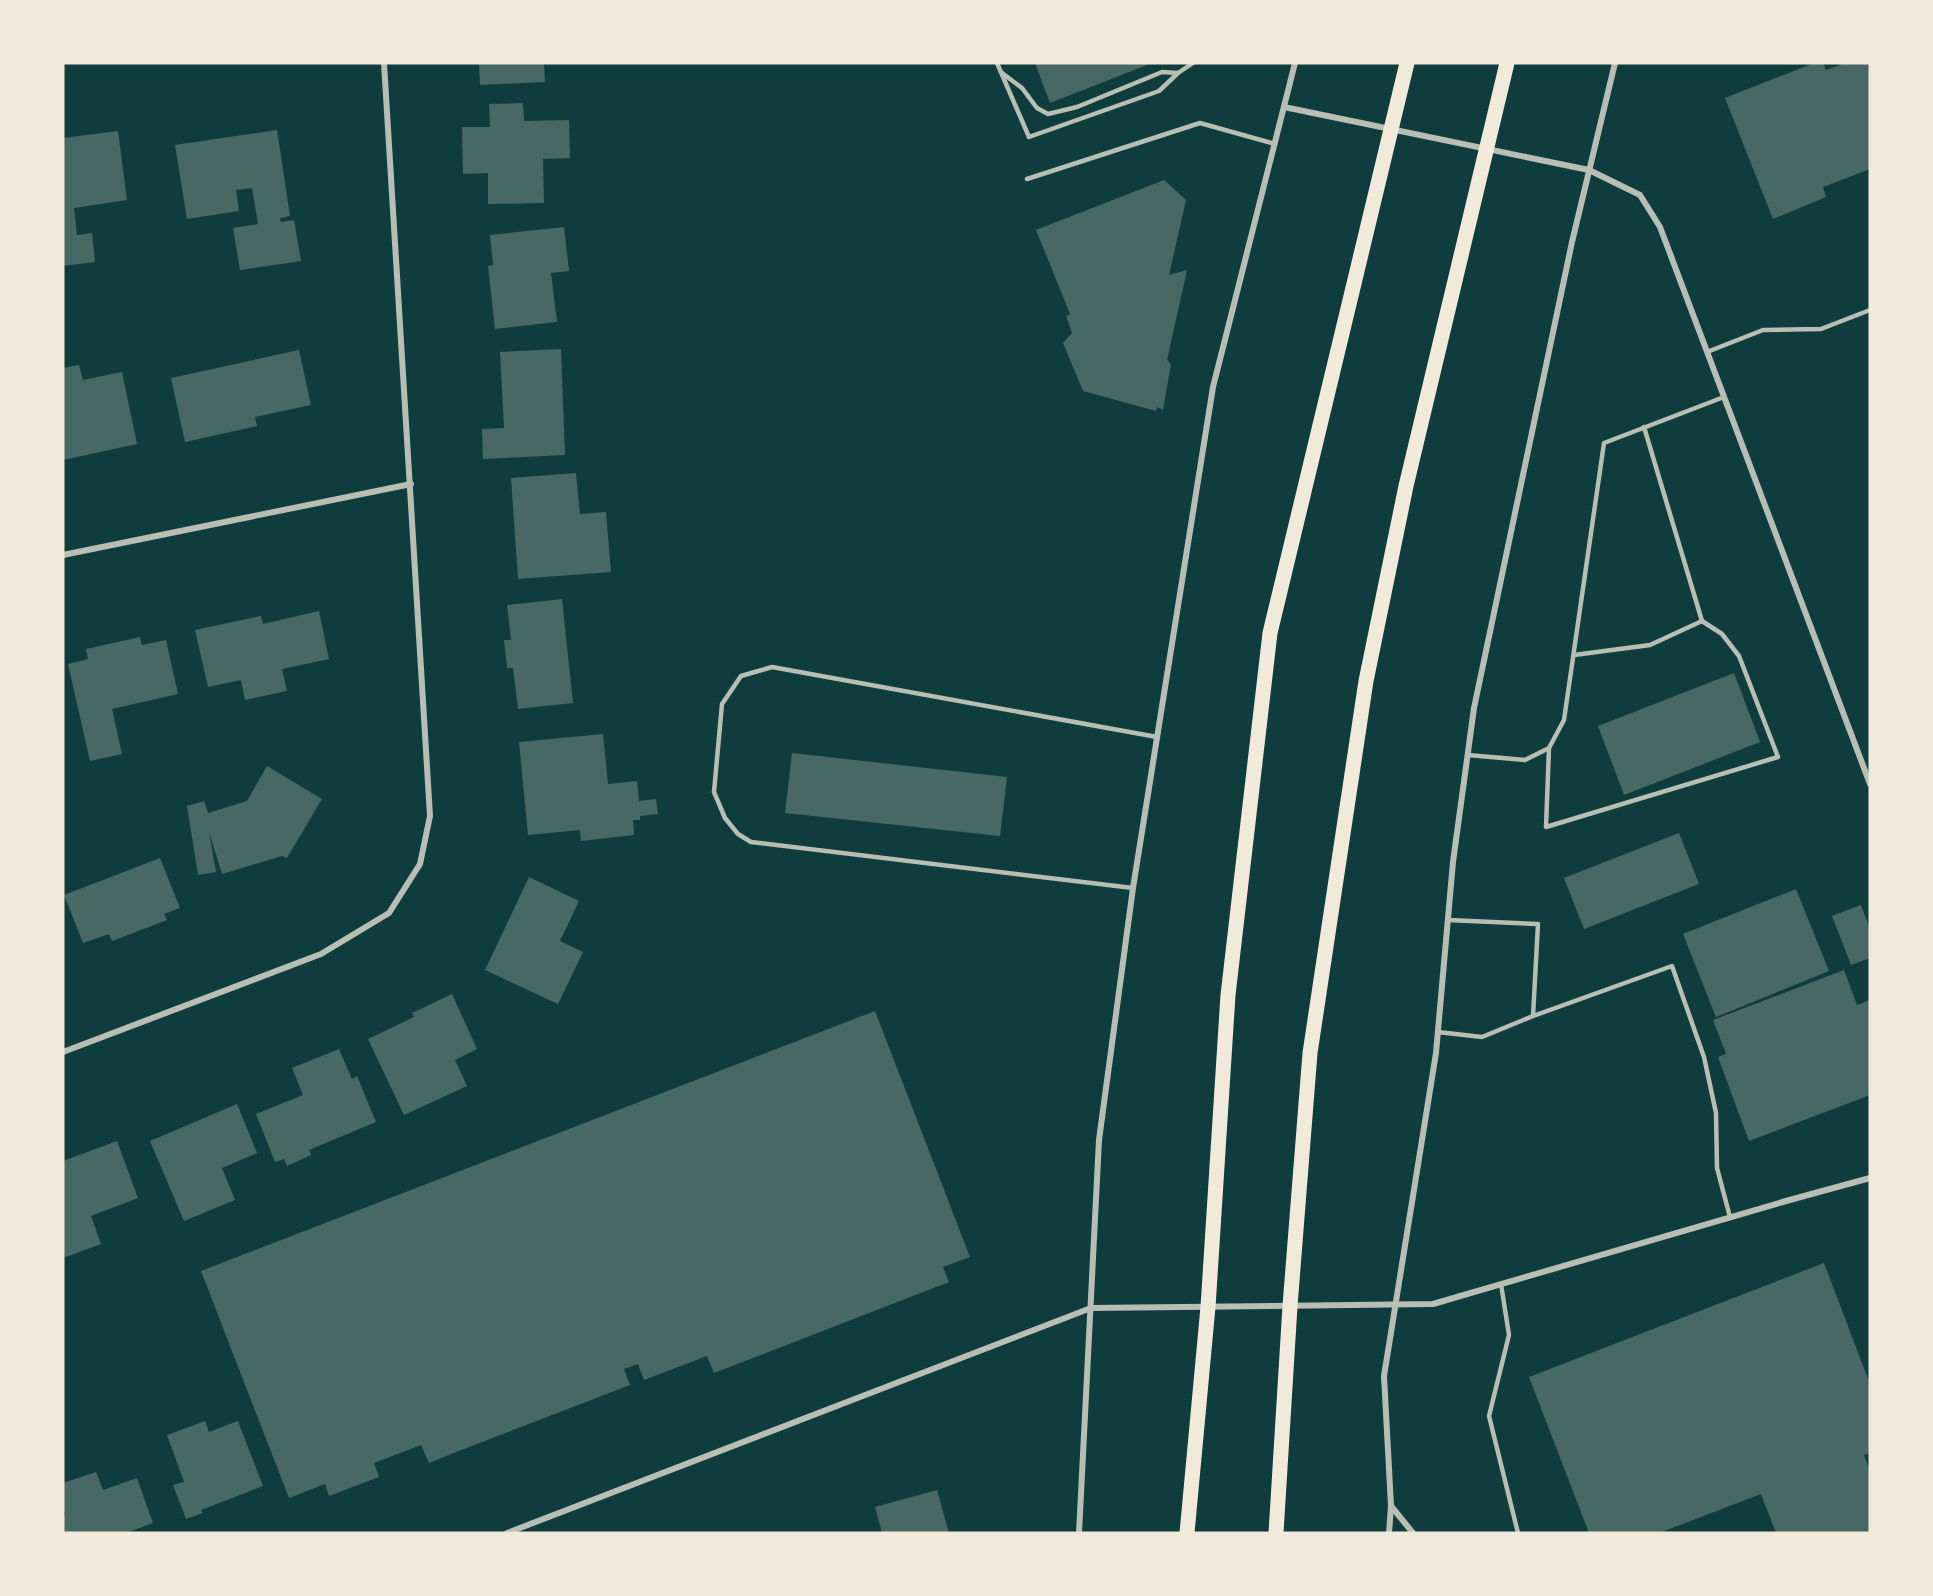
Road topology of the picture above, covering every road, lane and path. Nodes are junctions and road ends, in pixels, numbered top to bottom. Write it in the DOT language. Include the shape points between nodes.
graph roads {
  1 [pos="384,63"];
  2 [pos="997,63"];
  3 [pos="1193,63"];
  4 [pos="1295,63"];
  5 [pos="1407,63"];
  6 [pos="1507,63"];
  7 [pos="1615,63"];
  8 [pos="1000,71"];
  9 [pos="1178,73"];
  10 [pos="1284,107"];
  11 [pos="1390,129"];
  12 [pos="1275,144"];
  13 [pos="1486,149"];
  14 [pos="1589,170"];
  15 [pos="1027,179"];
  16 [pos="1870,310"];
  17 [pos="1707,352"];
  18 [pos="1724,397"];
  19 [pos="1644,428"];
  20 [pos="411,484"];
  21 [pos="63,555"];
  22 [pos="1702,621"];
  23 [pos="1574,655"];
  24 [pos="1157,737"];
  25 [pos="1549,748"];
  26 [pos="1468,755"];
  27 [pos="1870,784"];
  28 [pos="1133,888"];
  29 [pos="1448,920"];
  30 [pos="1533,1016"];
  31 [pos="1438,1032"];
  32 [pos="63,1052"];
  33 [pos="1870,1178"];
  34 [pos="1730,1217"];
  35 [pos="1502,1284"];
  36 [pos="1396,1305"];
  37 [pos="1290,1306"];
  38 [pos="1208,1307"];
  39 [pos="1091,1308"];
  40 [pos="1391,1506"];
  41 [pos="507,1533"];
  42 [pos="1079,1533"];
  43 [pos="1187,1533"];
  44 [pos="1276,1533"];
  45 [pos="1389,1533"];
  46 [pos="1413,1533"];
  47 [pos="1518,1533"];
  1 -- 20 [label="street"];
  2 -- 8 [label="lane"];
  3 -- 9 [label="lane"];
  4 -- 10 [label="street"];
  5 -- 11 [label="main road"];
  6 -- 13 [label="main road"];
  7 -- 14 [label="street"];
  8 -- 9 [label="lane" via="1048,114 1077,107 1162,72"];
  8 -- 9 [label="lane" via="1029,137 1159,91"];
  10 -- 11 [label="street"];
  10 -- 12 [label="street"];
  11 -- 13 [label="street"];
  11 -- 38 [label="main road" via="1270,633 1228,995"];
  12 -- 15 [label="lane" via="1200,123"];
  12 -- 24 [label="street" via="1214,387"];
  13 -- 14 [label="street"];
  13 -- 37 [label="main road" via="1406,486 1366,681 1310,1053"];
  14 -- 17 [label="street" via="1640,195 1660,227"];
  14 -- 26 [label="street" via="1474,708"];
  16 -- 17 [label="lane" via="1821,329 1763,330"];
  17 -- 18 [label="street"];
  18 -- 19 [label="lane"];
  18 -- 27 [label="street"];
  19 -- 22 [label="lane"];
  19 -- 23 [label="lane" via="1604,443"];
  20 -- 21 [label="street"];
  20 -- 32 [label="street" via="430,816 420,864 389,913 321,954"];
  22 -- 23 [label="lane" via="1650,645"];
  22 -- 25 [label="lane" via="1722,634 1739,656 1778,757 1546,827"];
  23 -- 25 [label="lane" via="1564,720"];
  24 -- 28 [label="street"];
  24 -- 28 [label="lane" via="772,667 741,676 722,704 714,792 725,818 751,842"];
  25 -- 26 [label="lane" via="1525,760"];
  26 -- 29 [label="street"];
  28 -- 39 [label="street" via="1099,1140"];
  29 -- 30 [label="lane" via="1538,924"];
  29 -- 31 [label="street"];
  30 -- 31 [label="lane" via="1482,1037"];
  30 -- 34 [label="lane" via="1672,966 1704,1057 1716,1113 1717,1168"];
  31 -- 36 [label="street"];
  33 -- 34 [label="street"];
  34 -- 35 [label="street"];
  35 -- 36 [label="street" via="1433,1304"];
  35 -- 47 [label="lane" via="1509,1335 1489,1416"];
  36 -- 37 [label="street"];
  36 -- 40 [label="street" via="1384,1376"];
  37 -- 38 [label="street"];
  37 -- 44 [label="main road"];
  38 -- 39 [label="street"];
  38 -- 43 [label="main road"];
  39 -- 41 [label="street"];
  39 -- 42 [label="street"];
  40 -- 45 [label="street"];
  40 -- 46 [label="street"];
}
